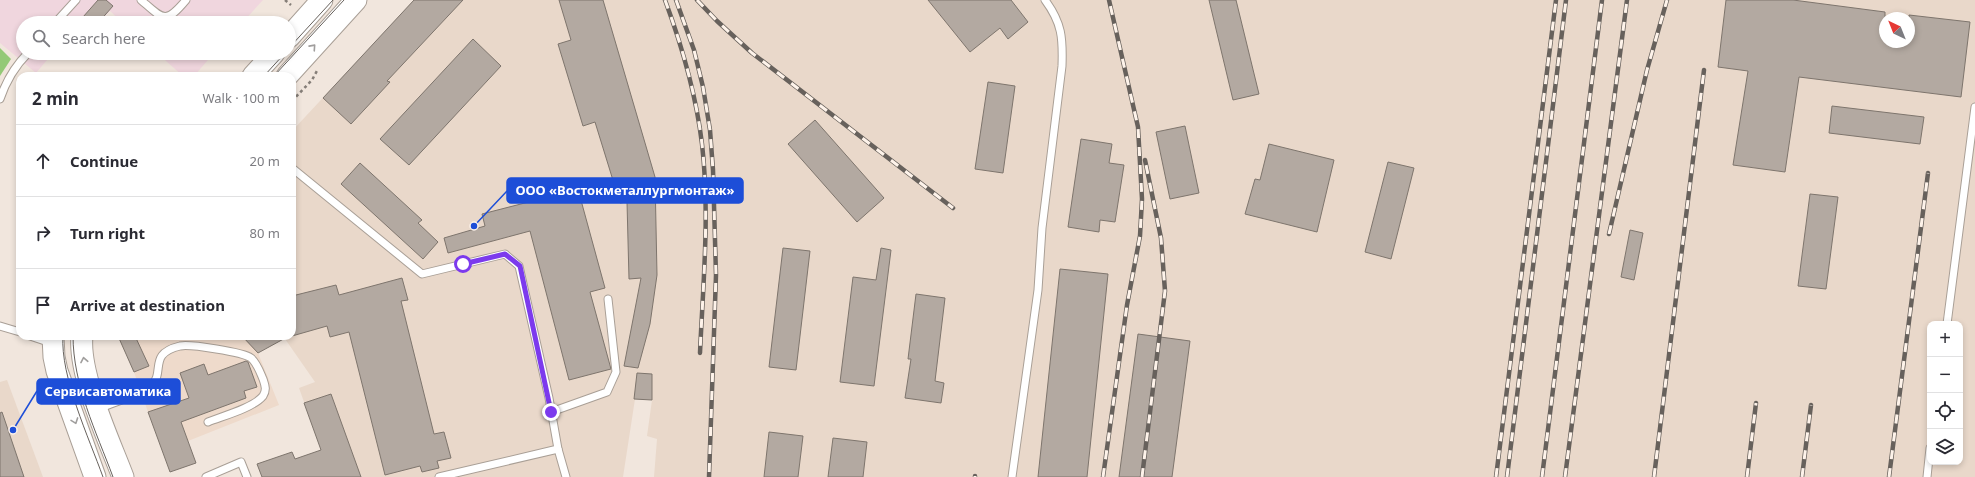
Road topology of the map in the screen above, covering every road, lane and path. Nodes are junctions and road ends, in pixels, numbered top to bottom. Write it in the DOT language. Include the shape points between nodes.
graph roads {
  1 [pos="76,0"];
  2 [pos="141,0"];
  3 [pos="186,0"];
  4 [pos="285,0"];
  5 [pos="322,0"];
  6 [pos="356,0"];
  7 [pos="1045,0"];
  8 [pos="291,5"];
  9 [pos="61,16"];
  10 [pos="161,16"];
  11 [pos="171,16"];
  12 [pos="296,29"];
  13 [pos="22,60"];
  14 [pos="268,60"];
  15 [pos="257,72"];
  16 [pos="291,72"];
  17 [pos="0,100"];
  18 [pos="1975,107"];
  19 [pos="296,171"];
  20 [pos="608,299"];
  21 [pos="1947,321"];
  22 [pos="0,326"];
  23 [pos="16,331"];
  24 [pos="53,340"];
  25 [pos="82,340"];
  26 [pos="98,409"];
  27 [pos="551,412"];
  28 [pos="208,422"];
  29 [pos="558,449"];
  30 [pos="1928,465"];
  31 [pos="95,477"];
  32 [pos="123,477"];
  33 [pos="206,477"];
  34 [pos="247,477"];
  35 [pos="439,477"];
  36 [pos="566,477"];
  37 [pos="1012,477"];
  38 [pos="1926,477"];
  1 -- 9 [label="lane"];
  2 -- 10 [label="lane"];
  3 -- 11 [label="lane"];
  4 -- 8 [label="path"];
  5 -- 12 [label="main road"];
  16 -- 6 [label="main road, one-way"];
  7 -- 37 [label="lane" via="1061,27 1062,66 1042,228 1037,297"];
  13 -- 17 [label="lane" via="6,82"];
  14 -- 15 [label="main road"];
  18 -- 21 [label="lane"];
  19 -- 27 [label="lane" via="422,274 505,254 520,266"];
  20 -- 27 [label="lane" via="616,372 612,383 607,392"];
  22 -- 23 [label="lane"];
  24 -- 31 [label="main road, one-way" via="57,371"];
  26 -- 25 [label="main road, one-way" via="84,363"];
  26 -- 28 [label="lane" via="149,388 156,379 160,357 170,349 187,345 242,353 251,358 266,386 263,395 252,404"];
  26 -- 32 [label="main road"];
  27 -- 29 [label="lane"];
  29 -- 35 [label="lane"];
  29 -- 36 [label="lane"];
  30 -- 38 [label="lane"];
  33 -- 34 [label="lane" via="241,462"];
}
